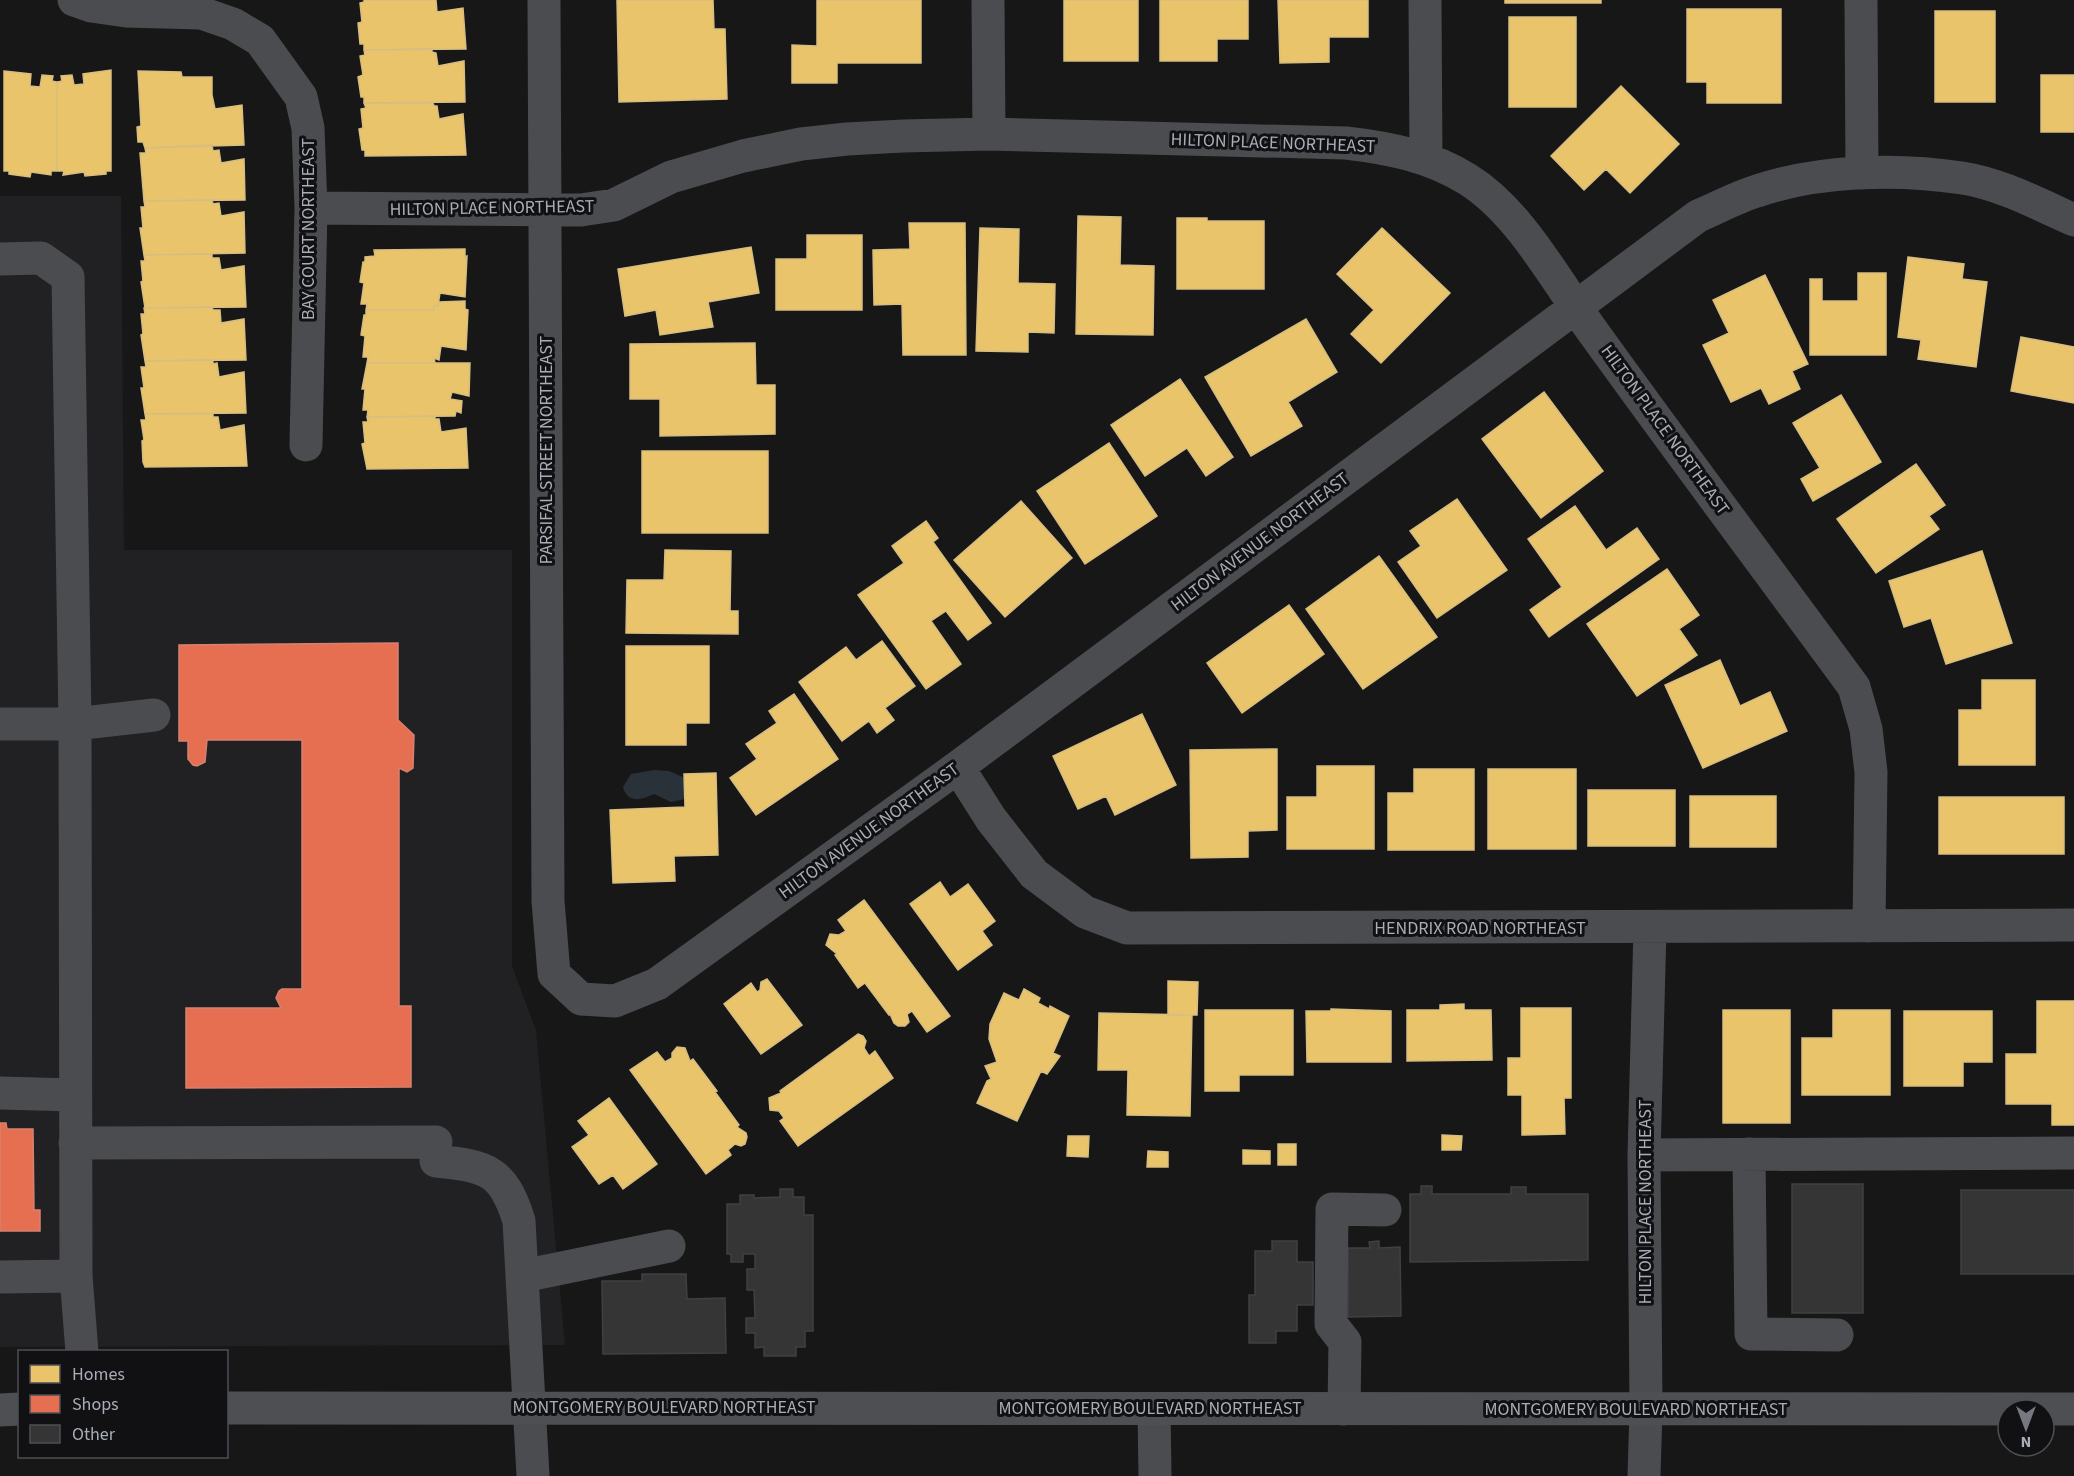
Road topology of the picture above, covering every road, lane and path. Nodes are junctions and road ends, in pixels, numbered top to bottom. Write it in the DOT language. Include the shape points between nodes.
graph roads {
  1 [pos="74,0"];
  2 [pos="544,0"];
  3 [pos="988,0"];
  4 [pos="1425,0"];
  5 [pos="1860,0"];
  6 [pos="989,134"];
  7 [pos="1426,159"];
  8 [pos="1862,173"];
  9 [pos="311,208"];
  10 [pos="545,210"];
  11 [pos="2074,220"];
  12 [pos="0,259"];
  13 [pos="1575,308"];
  14 [pos="306,445"];
  15 [pos="154,715"];
  16 [pos="0,724"];
  17 [pos="75,724"];
  18 [pos="958,767"];
  19 [pos="548,901"];
  20 [pos="2074,925"];
  21 [pos="1869,926"];
  22 [pos="1650,928"];
  23 [pos="0,1093"];
  24 [pos="74,1095"];
  25 [pos="75,1143"];
  26 [pos="2074,1153"];
  27 [pos="1749,1154"];
  28 [pos="1644,1155"];
  29 [pos="1385,1210"];
  30 [pos="669,1246"];
  31 [pos="76,1276"];
  32 [pos="523,1276"];
  33 [pos="0,1277"];
  34 [pos="1837,1335"];
  35 [pos="82,1350"];
  36 [pos="531,1407"];
  37 [pos="228,1408"];
  38 [pos="1344,1408"];
  39 [pos="1646,1408"];
  40 [pos="2074,1408"];
  41 [pos="18,1409"];
  42 [pos="1154,1409"];
  43 [pos="0,1410"];
  44 [pos="534,1476"];
  45 [pos="1155,1476"];
  46 [pos="1644,1476"];
  1 -- 9 [label="street, BAY COURT NORTHEAST" via="126,11 201,14 233,24 260,40 301,97 308,128"];
  2 -- 10 [label="street, PARSIFAL STREET NORTHEAST"];
  3 -- 6 [label="street"];
  4 -- 7 [label="street"];
  5 -- 8 [label="street"];
  6 -- 7 [label="street, HILTON PLACE NORTHEAST" via="1346,143"];
  6 -- 10 [label="street, HILTON PLACE NORTHEAST" via="801,144 671,177 614,205"];
  7 -- 13 [label="street, HILTON PLACE NORTHEAST" via="1468,179 1503,207 1531,241"];
  8 -- 11 [label="street, HILTON AVENUE NORTHEAST" via="1963,178 2017,194"];
  8 -- 13 [label="street, HILTON AVENUE NORTHEAST" via="1804,178 1756,191 1698,216"];
  9 -- 10 [label="street, HILTON PLACE NORTHEAST"];
  9 -- 14 [label="street, BAY COURT NORTHEAST"];
  10 -- 19 [label="street, PARSIFAL STREET NORTHEAST"];
  12 -- 17 [label="street" via="41,258 68,277"];
  13 -- 18 [label="street, HILTON AVENUE NORTHEAST"];
  13 -- 21 [label="street, HILTON PLACE NORTHEAST" via="1854,687 1866,729 1871,772"];
  15 -- 17 [label="street"];
  16 -- 17 [label="street"];
  17 -- 24 [label="street"];
  18 -- 19 [label="street, HILTON AVENUE NORTHEAST" via="657,984 615,1001 580,999 554,974"];
  18 -- 22 [label="street, HENDRIX ROAD NORTHEAST" via="991,819 1034,874 1085,912 1127,928"];
  20 -- 21 [label="street, HENDRIX ROAD NORTHEAST"];
  21 -- 22 [label="street, HENDRIX ROAD NORTHEAST"];
  22 -- 28 [label="street, HILTON PLACE NORTHEAST"];
  23 -- 24 [label="street"];
  24 -- 25 [label="street"];
  25 -- 31 [label="street"];
  25 -- 32 [label="street" via="436,1152 486,1170 501,1181 519,1221"];
  26 -- 27 [label="street"];
  27 -- 28 [label="street"];
  27 -- 34 [label="street" via="1751,1334"];
  28 -- 39 [label="street, HILTON PLACE NORTHEAST"];
  29 -- 38 [label="street" via="1332,1209 1331,1324 1345,1342"];
  30 -- 32 [label="street"];
  31 -- 33 [label="street"];
  31 -- 35 [label="street"];
  32 -- 36 [label="street"];
  36 -- 37 [label="main road, MONTGOMERY BOULEVARD NORTHEAST"];
  36 -- 42 [label="main road, MONTGOMERY BOULEVARD NORTHEAST"];
  36 -- 44 [label="street"];
  38 -- 39 [label="main road, MONTGOMERY BOULEVARD NORTHEAST"];
  38 -- 42 [label="main road, MONTGOMERY BOULEVARD NORTHEAST"];
  39 -- 40 [label="main road, MONTGOMERY BOULEVARD NORTHEAST"];
  39 -- 46 [label="street, HILTON PLACE NORTHEAST"];
  41 -- 43 [label="main road"];
  42 -- 45 [label="street"];
}
